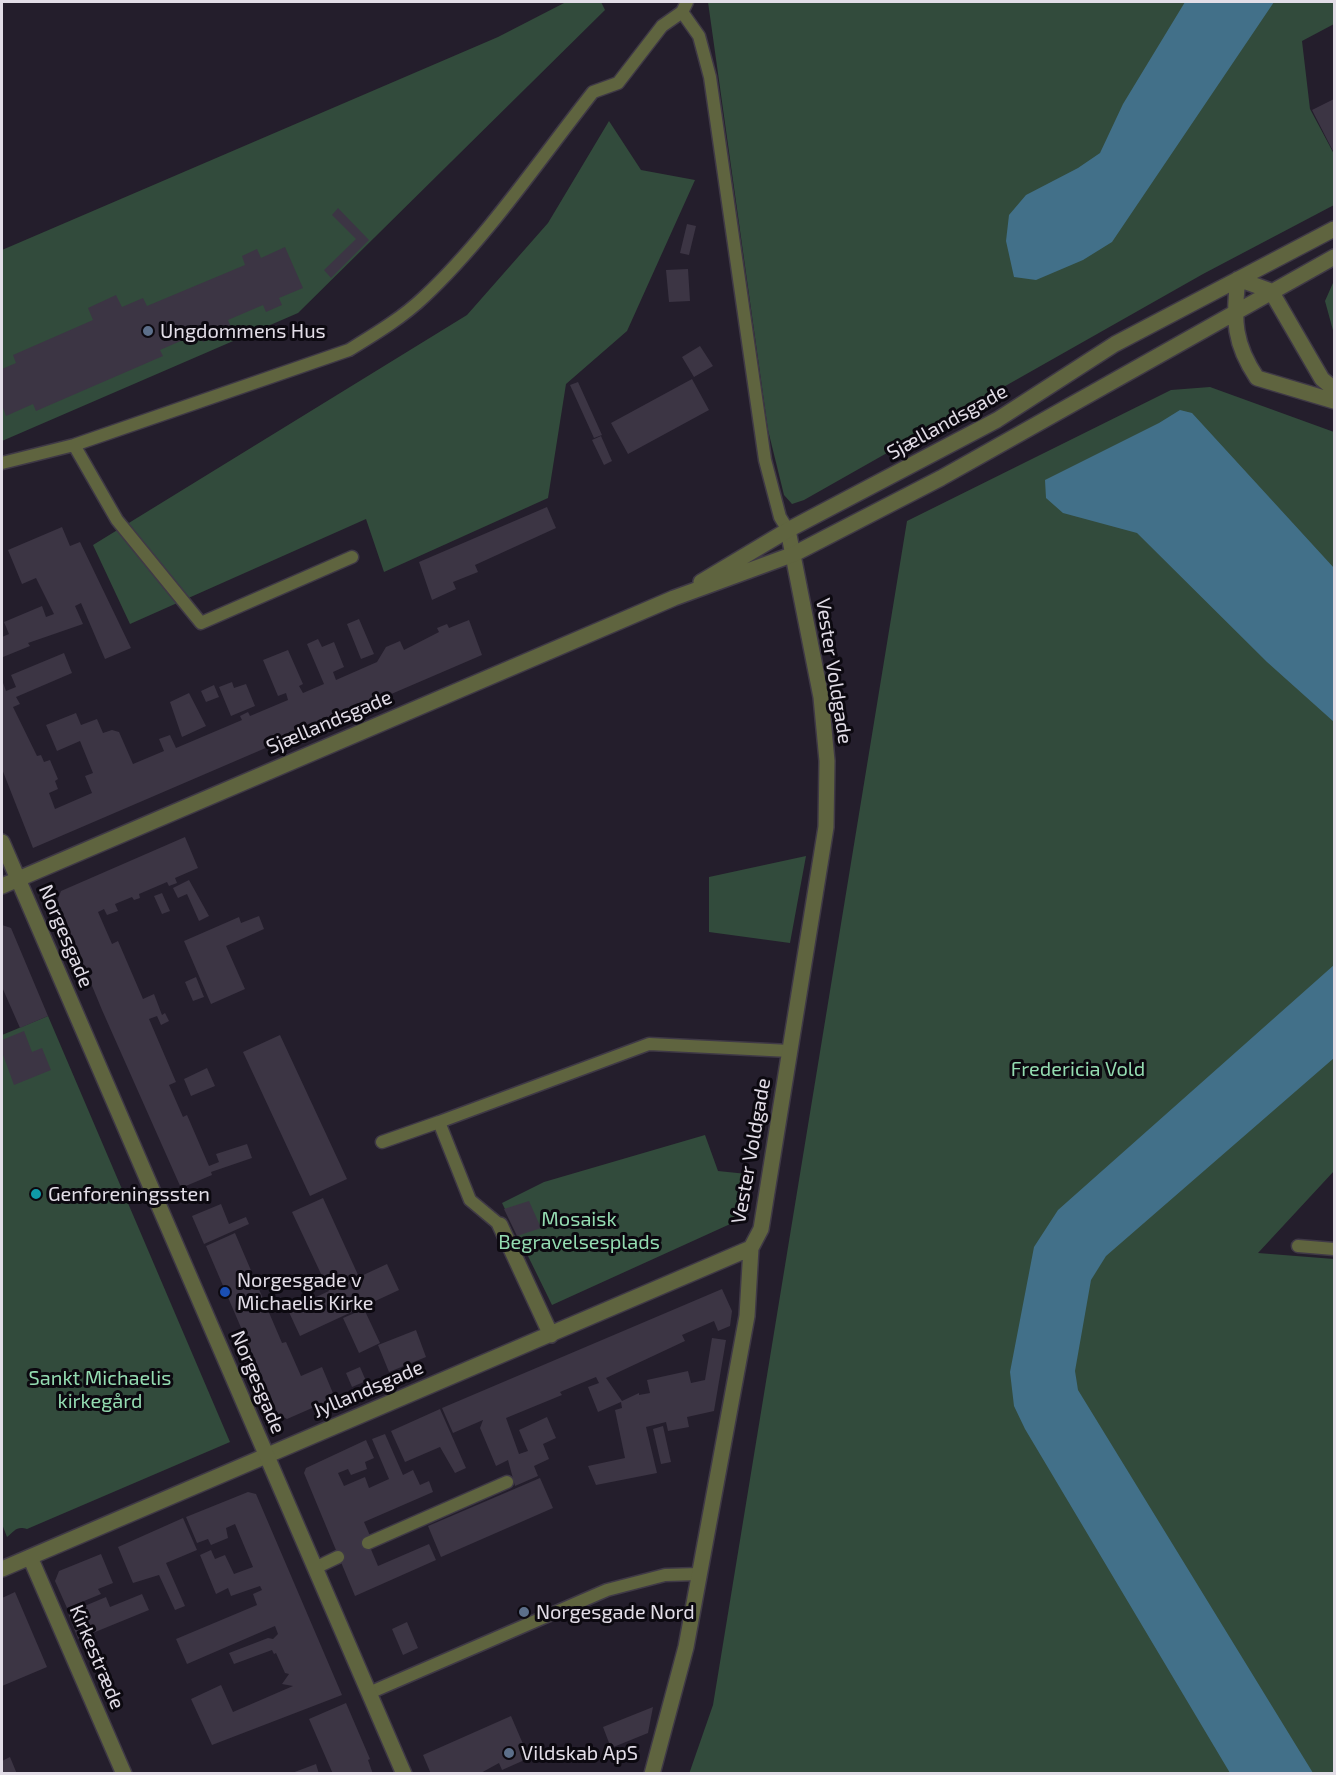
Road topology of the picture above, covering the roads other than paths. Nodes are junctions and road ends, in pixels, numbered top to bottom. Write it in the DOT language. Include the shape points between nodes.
graph roads {
  1 [pos="685,7"];
  2 [pos="1335,229"];
  3 [pos="1335,257"];
  4 [pos="1238,279"];
  5 [pos="1271,291"];
  6 [pos="1234,311"];
  7 [pos="1335,389"];
  8 [pos="1335,401"];
  9 [pos="74,445"];
  10 [pos="2,463"];
  11 [pos="788,530"];
  12 [pos="794,554"];
  13 [pos="352,557"];
  14 [pos="674,598"];
  15 [pos="2,842"];
  16 [pos="18,879"];
  17 [pos="2,886"];
  18 [pos="790,1051"];
  19 [pos="440,1122"];
  20 [pos="382,1142"];
  21 [pos="500,1226"];
  22 [pos="1298,1246"];
  23 [pos="752,1248"];
  24 [pos="1335,1250"];
  25 [pos="551,1335"];
  26 [pos="267,1455"];
  27 [pos="507,1482"];
  28 [pos="368,1543"];
  29 [pos="30,1557"];
  30 [pos="338,1557"];
  31 [pos="315,1568"];
  32 [pos="2,1569"];
  33 [pos="699,1574"];
  34 [pos="369,1693"];
  35 [pos="124,1773"];
  36 [pos="404,1773"];
  37 [pos="652,1773"];
  1 -- 9 [label="lane" via="662,26 618,83 593,92 467,252 423,297 382,330 349,350"];
  1 -- 11 [label="lane" via="699,36 710,77 765,460 780,517"];
  2 -- 4 [label="street, Sjællandsgade"];
  3 -- 5 [label="street, Sjællandsgade"];
  4 -- 5 [label="street"];
  4 -- 6 [label="street"];
  4 -- 11 [label="street, Sjællandsgade" via="1115,344 998,420"];
  5 -- 6 [label="street, Sjællandsgade"];
  5 -- 7 [label="street" via="1322,379"];
  6 -- 8 [label="street" via="1238,342 1257,378"];
  6 -- 12 [label="street, Sjællandsgade" via="941,478"];
  9 -- 10 [label="lane"];
  9 -- 13 [label="lane" via="117,520 201,623"];
  11 -- 12 [label="street, Vester Voldgade"];
  11 -- 14 [label="street, Sjællandsgade"];
  12 -- 14 [label="street, Sjællandsgade"];
  12 -- 18 [label="street, Vester Voldgade" via="821,697 827,761 826,827"];
  14 -- 16 [label="street, Sjællandsgade"];
  15 -- 16 [label="street, Norgesgade"];
  16 -- 17 [label="street, Sjællandsgade"];
  16 -- 26 [label="street, Norgesgade"];
  18 -- 19 [label="lane" via="649,1044"];
  18 -- 23 [label="street, Vester Voldgade" via="761,1229"];
  19 -- 20 [label="lane"];
  19 -- 21 [label="lane" via="470,1200"];
  21 -- 25 [label="street"];
  22 -- 24 [label="lane"];
  23 -- 25 [label="street, Jyllandsgade"];
  23 -- 33 [label="street, Vester Voldgade" via="747,1316"];
  25 -- 26 [label="street, Jyllandsgade"];
  26 -- 29 [label="street, Jyllandsgade"];
  26 -- 31 [label="street, Norgesgade"];
  27 -- 28 [label="lane"];
  29 -- 32 [label="street, Jyllandsgade"];
  29 -- 35 [label="street, Kirkestræde"];
  30 -- 31 [label="lane"];
  31 -- 34 [label="street, Norgesgade"];
  33 -- 34 [label="lane" via="665,1575 607,1590"];
  33 -- 37 [label="street, Vester Voldgade" via="686,1647"];
  34 -- 36 [label="street, Norgesgade"];
}
